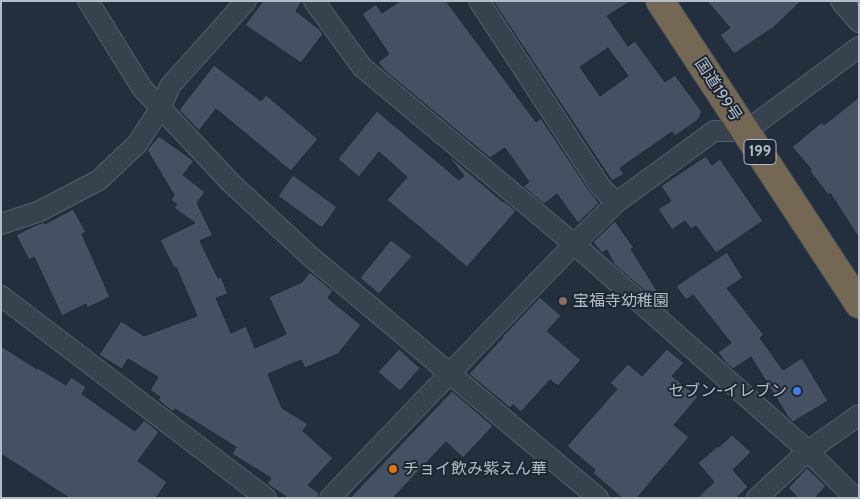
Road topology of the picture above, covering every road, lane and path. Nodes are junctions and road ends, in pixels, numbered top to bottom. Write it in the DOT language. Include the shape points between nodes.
graph roads {
  1 [pos="88,1"];
  2 [pos="246,1"];
  3 [pos="314,1"];
  4 [pos="479,1"];
  5 [pos="660,1"];
  6 [pos="841,1"];
  7 [pos="859,22"];
  8 [pos="856,55"];
  9 [pos="160,109"];
  10 [pos="746,131"];
  11 [pos="616,203"];
  12 [pos="1,224"];
  13 [pos="574,244"];
  14 [pos="1,296"];
  15 [pos="859,304"];
  16 [pos="451,374"];
  17 [pos="859,415"];
  18 [pos="808,451"];
  19 [pos="266,498"];
  20 [pos="330,498"];
  21 [pos="598,498"];
  22 [pos="757,498"];
  23 [pos="855,498"];
  1 -- 9 [label="street" via="142,88"];
  2 -- 9 [label="street" via="170,86"];
  3 -- 13 [label="street" via="362,67"];
  4 -- 11 [label="street" via="600,186"];
  5 -- 10 [label="highway, 国道199号 / 199"];
  6 -- 7 [label="street"];
  8 -- 10 [label="street"];
  9 -- 12 [label="street" via="137,144 99,180 40,211"];
  9 -- 16 [label="street" via="231,183 311,257"];
  10 -- 11 [label="street" via="714,131"];
  10 -- 15 [label="highway, 国道199号 / 199"];
  11 -- 13 [label="street"];
  13 -- 16 [label="street"];
  13 -- 18 [label="street"];
  14 -- 19 [label="street"];
  16 -- 20 [label="street"];
  16 -- 21 [label="street"];
  17 -- 18 [label="street"];
  18 -- 22 [label="street"];
  18 -- 23 [label="street"];
}
